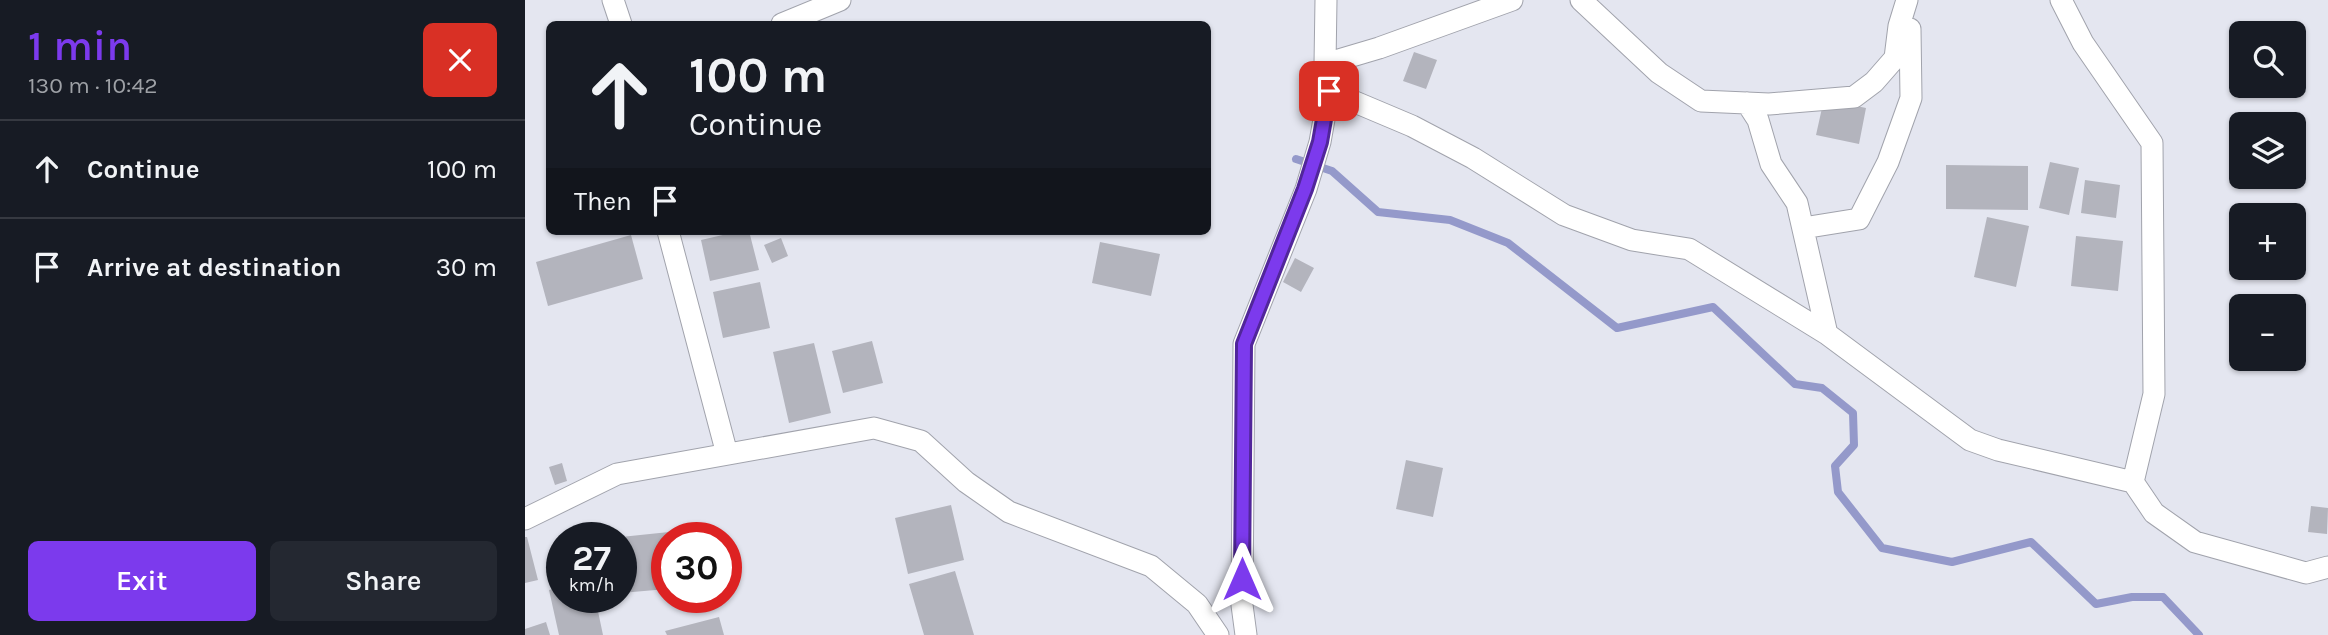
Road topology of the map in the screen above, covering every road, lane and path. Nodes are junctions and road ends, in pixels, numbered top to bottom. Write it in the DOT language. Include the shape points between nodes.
graph roads {
  1 [pos="613,0"];
  2 [pos="840,0"];
  3 [pos="1326,0"];
  4 [pos="1512,0"];
  5 [pos="1581,0"];
  6 [pos="1906,0"];
  7 [pos="2061,0"];
  8 [pos="620,21"];
  9 [pos="784,21"];
  10 [pos="1895,58"];
  11 [pos="1325,64"];
  12 [pos="1329,91"];
  13 [pos="1747,103"];
  14 [pos="1803,228"];
  15 [pos="669,235"];
  16 [pos="1827,334"];
  17 [pos="727,454"];
  18 [pos="2133,482"];
  19 [pos="525,519"];
  20 [pos="2328,567"];
  21 [pos="1218,635"];
  22 [pos="1246,635"];
  1 -- 8 [label="street"];
  2 -- 9 [label="street"];
  3 -- 11 [label="street"];
  4 -- 11 [label="street"];
  5 -- 13 [label="street" via="1658,73 1701,100"];
  6 -- 10 [label="street"];
  7 -- 18 [label="street" via="2083,43 2151,143 2154,394"];
  10 -- 13 [label="street" via="1854,96"];
  10 -- 14 [label="street" via="1910,29 1911,98 1888,162 1859,219"];
  11 -- 12 [label="street"];
  12 -- 16 [label="street" via="1473,158 1565,215 1632,240 1689,249"];
  12 -- 22 [label="street" via="1305,189 1244,344 1242,605"];
  13 -- 14 [label="street" via="1758,120 1771,163 1797,203"];
  14 -- 16 [label="street"];
  15 -- 17 [label="street"];
  16 -- 18 [label="street" via="1970,440"];
  17 -- 19 [label="street" via="617,474"];
  17 -- 21 [label="street" via="874,428 921,441 966,482 1009,512 1151,566 1197,604"];
  18 -- 20 [label="street" via="2154,513 2195,542 2306,573"];
}
